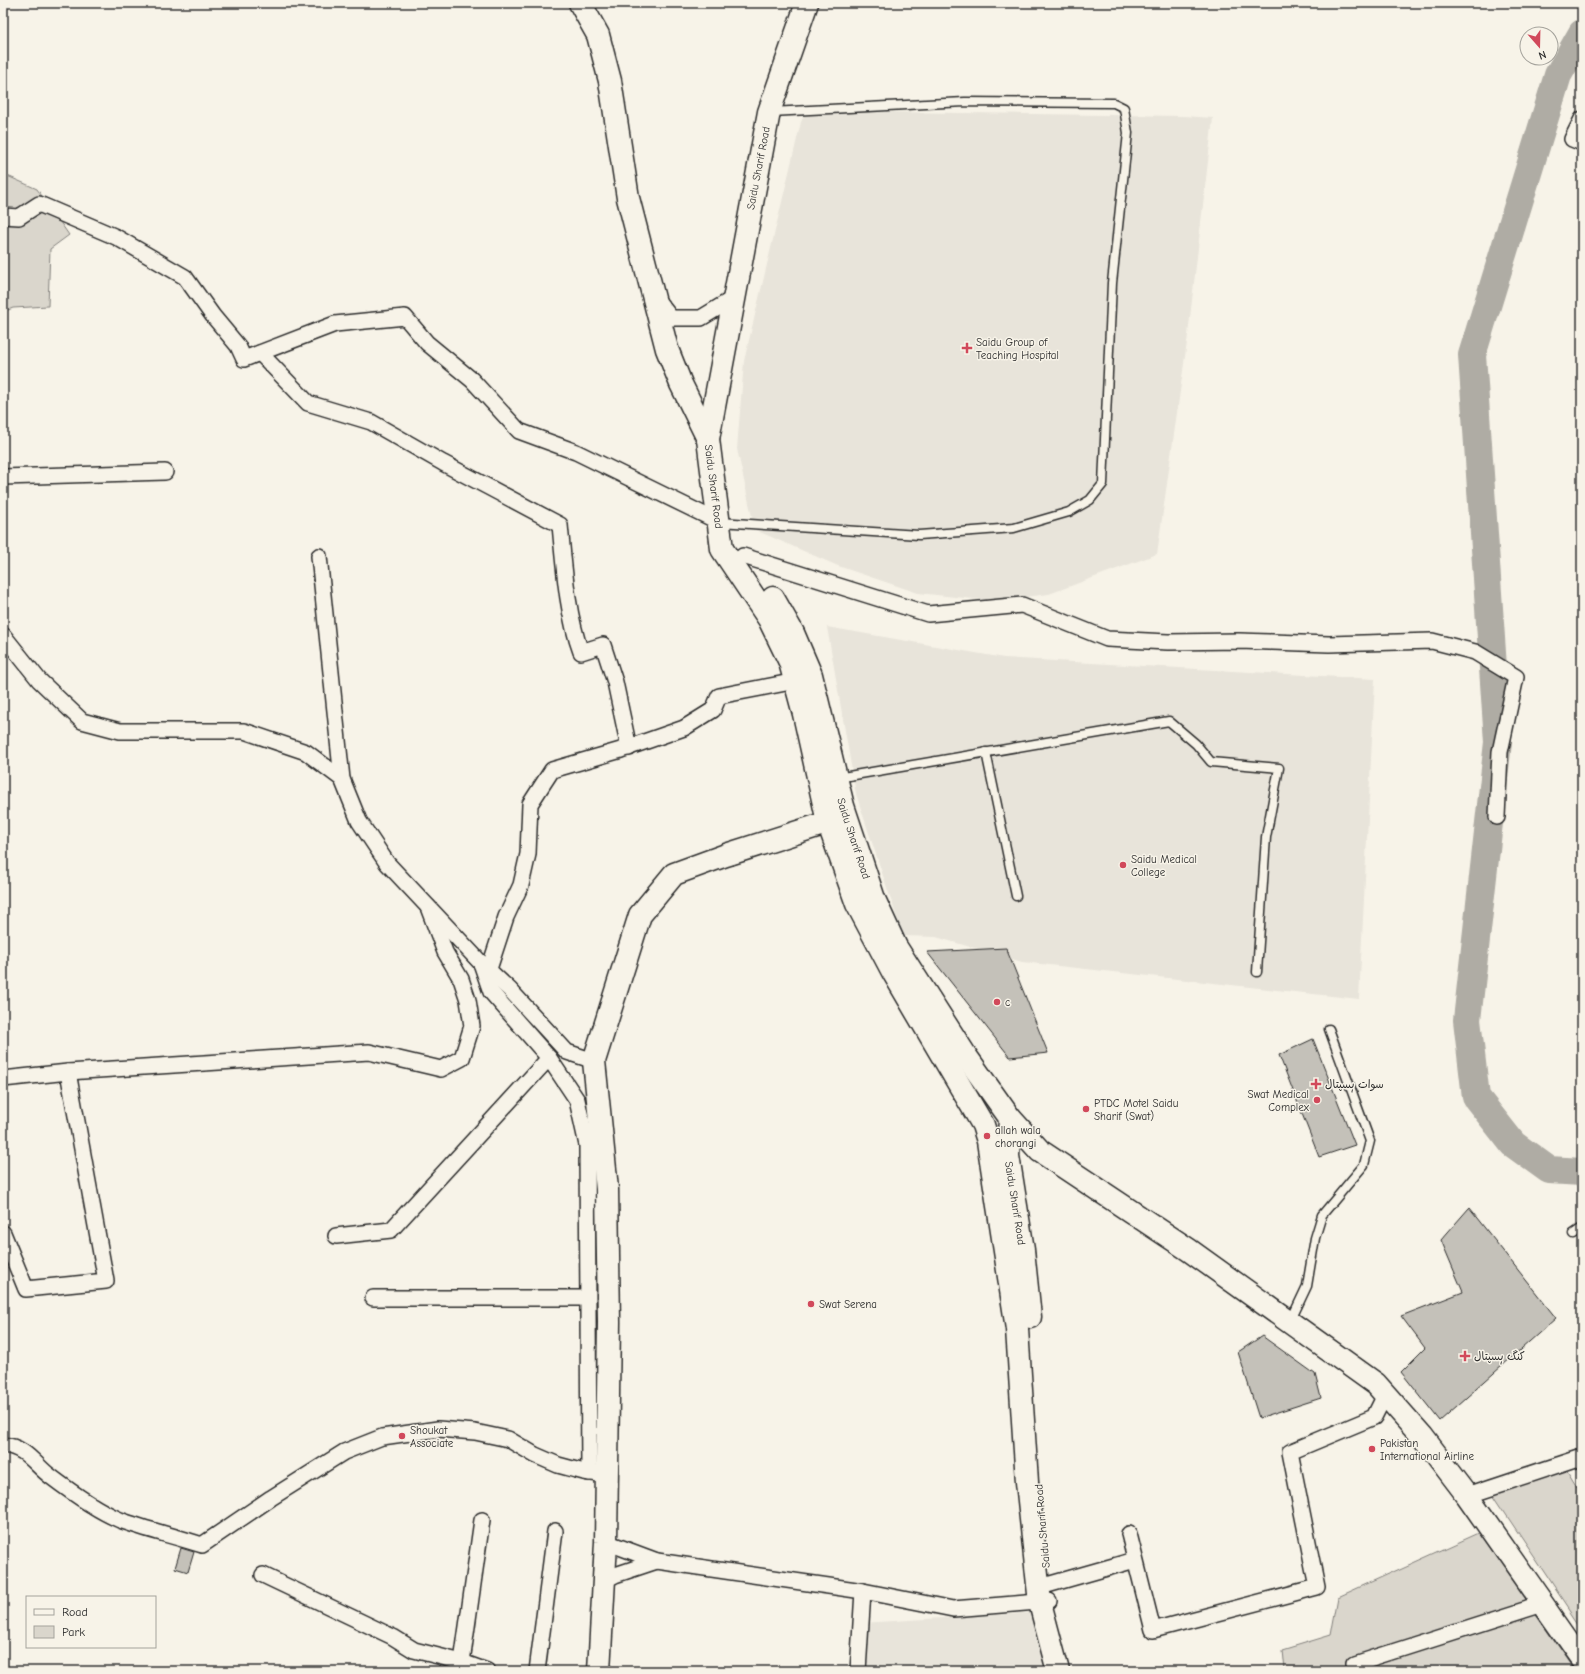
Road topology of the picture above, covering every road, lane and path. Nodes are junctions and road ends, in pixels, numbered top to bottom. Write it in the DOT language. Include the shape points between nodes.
graph roads {
  1 [pos="580,3"];
  2 [pos="807,3"];
  3 [pos="769,112"];
  4 [pos="1582,118"];
  5 [pos="1582,144"];
  6 [pos="3,216"];
  7 [pos="652,292"];
  8 [pos="734,298"];
  9 [pos="260,353"];
  10 [pos="708,439"];
  11 [pos="165,472"];
  12 [pos="3,477"];
  13 [pos="719,522"];
  14 [pos="319,556"];
  15 [pos="743,556"];
  16 [pos="3,635"];
  17 [pos="796,681"];
  18 [pos="629,748"];
  19 [pos="986,752"];
  20 [pos="836,778"];
  21 [pos="342,779"];
  22 [pos="1497,817"];
  23 [pos="837,819"];
  24 [pos="1016,896"];
  25 [pos="428,907"];
  26 [pos="485,966"];
  27 [pos="900,968"];
  28 [pos="1257,972"];
  29 [pos="1329,1029"];
  30 [pos="549,1058"];
  31 [pos="594,1061"];
  32 [pos="68,1072"];
  33 [pos="3,1079"];
  34 [pos="1010,1118"];
  35 [pos="983,1125"];
  36 [pos="1008,1156"];
  37 [pos="1582,1228"];
  38 [pos="3,1233"];
  39 [pos="1573,1234"];
  40 [pos="336,1236"];
  41 [pos="373,1298"];
  42 [pos="587,1298"];
  43 [pos="1290,1322"];
  44 [pos="1385,1395"];
  45 [pos="5,1443"];
  46 [pos="1582,1457"];
  47 [pos="598,1474"];
  48 [pos="1032,1481"];
  49 [pos="1467,1495"];
  50 [pos="482,1520"];
  51 [pos="555,1531"];
  52 [pos="1129,1534"];
  53 [pos="606,1542"];
  54 [pos="1135,1560"];
  55 [pos="657,1561"];
  56 [pos="263,1575"];
  57 [pos="603,1582"];
  58 [pos="863,1591"];
  59 [pos="1045,1596"];
  60 [pos="1543,1604"];
  61 [pos="1582,1659"];
  62 [pos="462,1662"];
  63 [pos="1355,1664"];
  64 [pos="487,1671"];
  65 [pos="537,1671"];
  66 [pos="599,1671"];
  67 [pos="858,1671"];
  68 [pos="1058,1671"];
  69 [pos="1067,1671"];
  1 -- 7 [label="main road" via="598,35 610,81 628,198"];
  2 -- 3 [label="main road, Saidu Sharif Road"];
  3 -- 8 [label="main road, Saidu Sharif Road"];
  3 -- 13 [label="lane" via="965,102 1114,102 1124,108 1128,133 1112,283 1103,484 1090,500 1068,512 1014,528 919,534"];
  4 -- 5 [label="street" via="1572,139"];
  6 -- 9 [label="street" via="19,217 39,204 116,236 185,277 238,346 244,359"];
  7 -- 8 [label="street" via="671,318 701,318"];
  7 -- 10 [label="main road" via="667,349"];
  8 -- 10 [label="main road, Saidu Sharif Road"];
  9 -- 13 [label="street" via="335,324 405,317 427,343 472,380 519,432 576,452"];
  9 -- 18 [label="street" via="308,403 371,422 560,525 563,559 580,652 603,645 616,682"];
  10 -- 13 [label="main road, Saidu Sharif Road"];
  11 -- 12 [label="street"];
  13 -- 15 [label="main road, Saidu Sharif Road"];
  13 -- 17 [label="main road" via="722,549 769,619 790,662"];
  14 -- 21 [label="street"];
  15 -- 20 [label="main road, Saidu Sharif Road" via="777,605 811,674"];
  15 -- 22 [label="street" via="928,614 1022,605 1107,639 1330,644 1432,641 1475,652 1516,677 1500,752"];
  16 -- 21 [label="street" via="39,680 82,721 120,731 244,731 306,752"];
  17 -- 18 [label="street" via="719,696 713,710 684,728"];
  17 -- 23 [label="main road"];
  18 -- 26 [label="street" via="552,770 530,804 528,854 521,885"];
  19 -- 20 [label="lane"];
  19 -- 24 [label="lane"];
  19 -- 28 [label="lane" via="1169,721 1196,744 1211,762 1278,768 1266,836"];
  20 -- 23 [label="main road, Saidu Sharif Road"];
  21 -- 25 [label="street" via="359,821 387,863"];
  23 -- 27 [label="main road" via="857,904"];
  23 -- 31 [label="main road" via="674,874 640,915"];
  25 -- 26 [label="street"];
  25 -- 32 [label="street" via="445,952 461,979 468,1000 472,1026 462,1058 441,1069 369,1052"];
  26 -- 30 [label="street" via="491,992"];
  26 -- 31 [label="street" via="567,1052"];
  27 -- 34 [label="main road"];
  27 -- 35 [label="main road"];
  29 -- 43 [label="lane" via="1370,1140 1364,1164 1322,1215 1315,1238 1307,1286"];
  30 -- 40 [label="street" via="391,1230"];
  30 -- 42 [label="street" via="577,1100 587,1144"];
  31 -- 47 [label="main road" via="607,1188 609,1322"];
  32 -- 33 [label="street"];
  32 -- 38 [label="street" via="106,1281 26,1289"];
  34 -- 36 [label="main road, Saidu Sharif Road"];
  34 -- 43 [label="main road" via="1040,1151 1189,1250"];
  35 -- 36 [label="main road"];
  35 -- 48 [label="main road" via="990,1149 1017,1329"];
  36 -- 48 [label="main road, Saidu Sharif Road" via="1023,1250 1032,1344"];
  37 -- 39 [label="lane"];
  41 -- 42 [label="street"];
  42 -- 47 [label="street"];
  43 -- 44 [label="main road" via="1376,1384"];
  44 -- 49 [label="main road" via="1422,1436"];
  44 -- 54 [label="street" via="1374,1417 1290,1452 1317,1587 1153,1630"];
  45 -- 47 [label="street" via="30,1456 46,1474 72,1493 120,1519 202,1545 344,1452 382,1437 438,1429 475,1432 508,1439 540,1458 558,1465"];
  46 -- 49 [label="street"];
  47 -- 53 [label="main road"];
  48 -- 59 [label="main road"];
  49 -- 60 [label="main road"];
  50 -- 62 [label="street"];
  51 -- 65 [label="street"];
  52 -- 54 [label="street"];
  53 -- 55 [label="street"];
  53 -- 57 [label="main road"];
  54 -- 59 [label="street"];
  55 -- 57 [label="street" via="615,1575"];
  55 -- 58 [label="street"];
  56 -- 62 [label="street" via="393,1637 414,1650"];
  57 -- 66 [label="main road"];
  58 -- 59 [label="street" via="953,1609"];
  58 -- 67 [label="street"];
  59 -- 68 [label="main road"];
  59 -- 69 [label="main road"];
  60 -- 61 [label="main road"];
  60 -- 63 [label="street"];
  62 -- 64 [label="street"];
}
